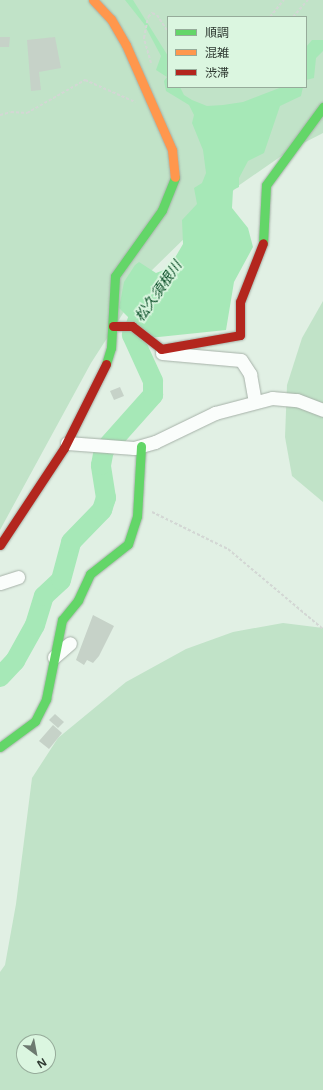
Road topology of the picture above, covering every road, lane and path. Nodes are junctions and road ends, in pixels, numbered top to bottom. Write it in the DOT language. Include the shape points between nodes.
graph roads {
  1 [pos="93,0"];
  2 [pos="284,0"];
  3 [pos="308,0"];
  4 [pos="271,16"];
  5 [pos="294,16"];
  6 [pos="167,30"];
  7 [pos="152,66"];
  8 [pos="151,103"];
  9 [pos="323,107"];
  10 [pos="0,115"];
  11 [pos="112,326"];
  12 [pos="158,349"];
  13 [pos="255,401"];
  14 [pos="323,410"];
  15 [pos="67,443"];
  16 [pos="141,446"];
  17 [pos="138,507"];
  18 [pos="0,545"];
  19 [pos="18,577"];
  20 [pos="0,583"];
  21 [pos="323,629"];
  22 [pos="70,643"];
  23 [pos="54,657"];
  24 [pos="0,747"];
  1 -- 8 [label="street" via="118,30"];
  2 -- 4 [label="path"];
  3 -- 5 [label="path"];
  6 -- 7 [label="path" via="157,15 148,17 144,38"];
  8 -- 10 [label="path" via="136,103 85,80 28,113"];
  8 -- 11 [label="street" via="172,150 175,177 162,210 115,276"];
  9 -- 12 [label="street" via="266,185 266,233 259,259 240,302 240,335"];
  11 -- 12 [label="street" via="132,326"];
  11 -- 15 [label="street" via="110,352"];
  12 -- 13 [label="street" via="166,354 241,360 250,374"];
  13 -- 14 [label="street" via="297,400"];
  13 -- 16 [label="street" via="215,413"];
  15 -- 16 [label="street"];
  15 -- 18 [label="street"];
  16 -- 17 [label="street"];
  17 -- 21 [label="path" via="228,549"];
  17 -- 23 [label="street" via="124,549 93,571 62,620"];
  19 -- 20 [label="street"];
  22 -- 23 [label="street"];
  23 -- 24 [label="street" via="46,699 35,722"];
}
